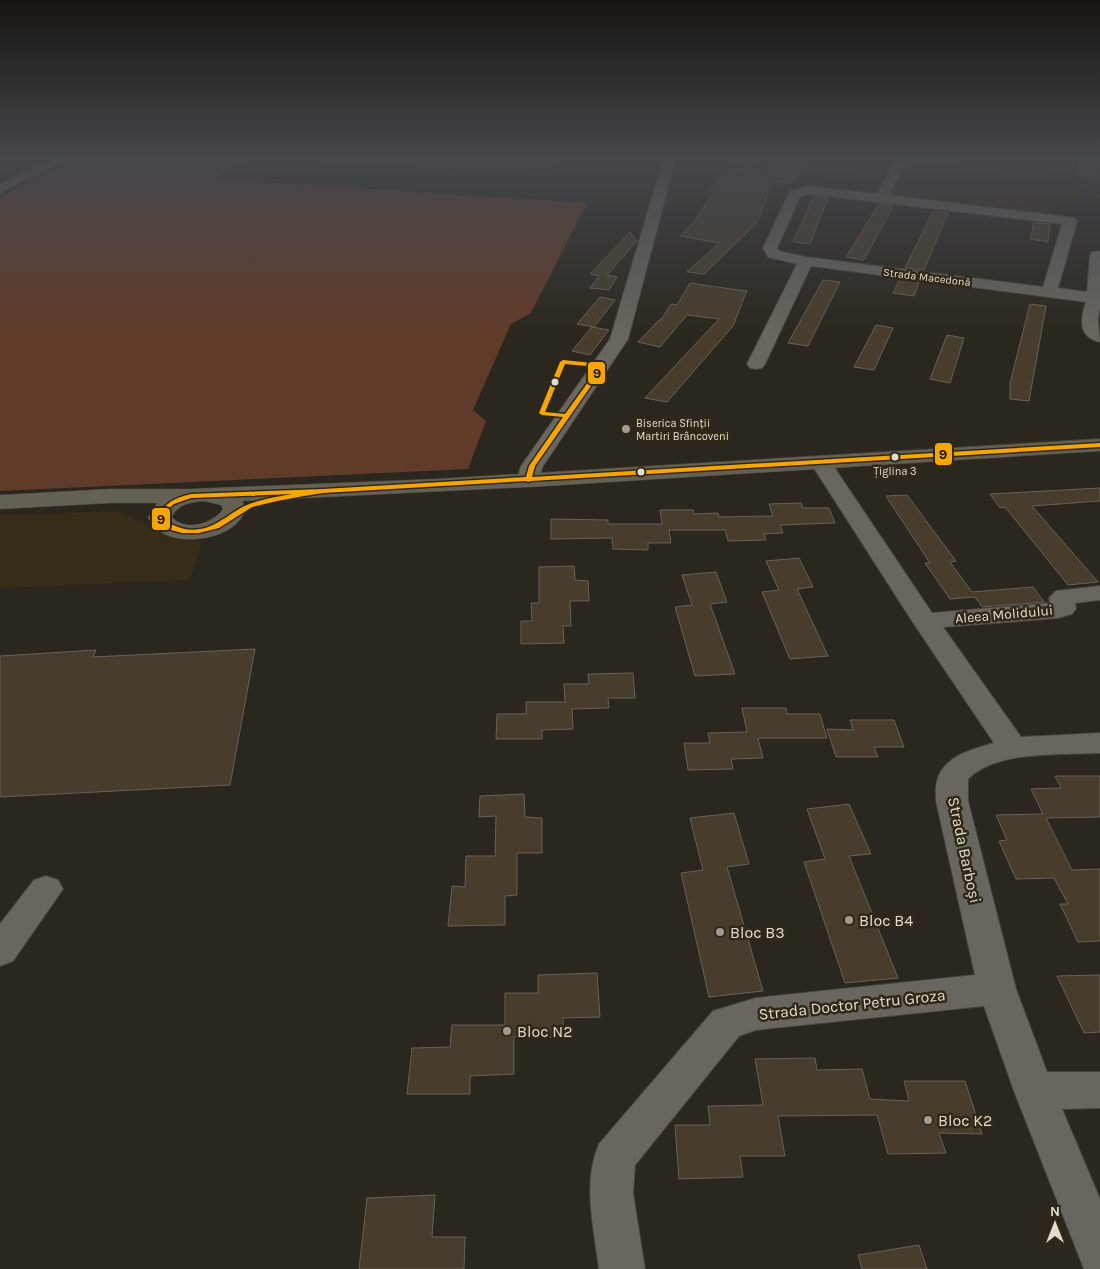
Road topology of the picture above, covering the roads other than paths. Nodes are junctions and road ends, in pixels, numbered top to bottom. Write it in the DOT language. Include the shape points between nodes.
graph roads {
  1 [pos="653,216"];
  2 [pos="785,216"];
  3 [pos="1031,216"];
  4 [pos="1062,250"];
  5 [pos="1098,255"];
  6 [pos="806,261"];
  7 [pos="1049,292"];
  8 [pos="1095,298"];
  9 [pos="1100,337"];
  10 [pos="756,364"];
  11 [pos="1100,445"];
  12 [pos="821,462"];
  13 [pos="528,480"];
  14 [pos="323,491"];
  15 [pos="215,495"];
  16 [pos="191,496"];
  17 [pos="0,502"];
  18 [pos="0,511"];
  19 [pos="233,514"];
  20 [pos="160,518"];
  21 [pos="1100,593"];
  22 [pos="925,621"];
  23 [pos="1100,742"];
  24 [pos="1013,748"];
  25 [pos="46,889"];
  26 [pos="0,951"];
  27 [pos="997,989"];
  28 [pos="1100,1090"];
  29 [pos="1034,1091"];
  30 [pos="1100,1253"];
  31 [pos="622,1269"];
  1 -- 13 [label="street" via="619,339 532,466"];
  2 -- 6 [label="street, Strada Macedonă" via="770,248 773,254"];
  3 -- 4 [label="street" via="1070,221"];
  4 -- 5 [label="street"];
  4 -- 7 [label="street"];
  5 -- 8 [label="street"];
  6 -- 7 [label="street, Strada Macedonă"];
  6 -- 10 [label="street"];
  7 -- 8 [label="street, Strada Macedonă"];
  8 -- 9 [label="street" via="1088,326"];
  11 -- 12 [label="main road"];
  12 -- 13 [label="main road"];
  12 -- 22 [label="street"];
  13 -- 14 [label="main road"];
  14 -- 15 [label="main road"];
  14 -- 19 [label="main road" via="268,501"];
  15 -- 16 [label="main road"];
  15 -- 19 [label="main road" via="224,496 234,504"];
  16 -- 17 [label="main road" via="110,496"];
  16 -- 20 [label="main road" via="172,502 165,507"];
  18 -- 20 [label="main road" via="126,507"];
  19 -- 20 [label="main road" via="221,524 185,532 172,529"];
  21 -- 22 [label="street, Aleea Molidului" via="1065,596 1062,598 1063,609 1058,610"];
  22 -- 24 [label="street"];
  23 -- 24 [label="street"];
  24 -- 27 [label="street, Strada Barboși" via="979,758 958,771 952,780 952,801"];
  25 -- 26 [label="street"];
  27 -- 29 [label="street, Strada Barboși"];
  27 -- 31 [label="street, Strada Doctor Petru Groza" via="756,1014 726,1023 614,1158 611,1193"];
  28 -- 29 [label="street"];
  29 -- 30 [label="street, Strada Barboși"];
}
